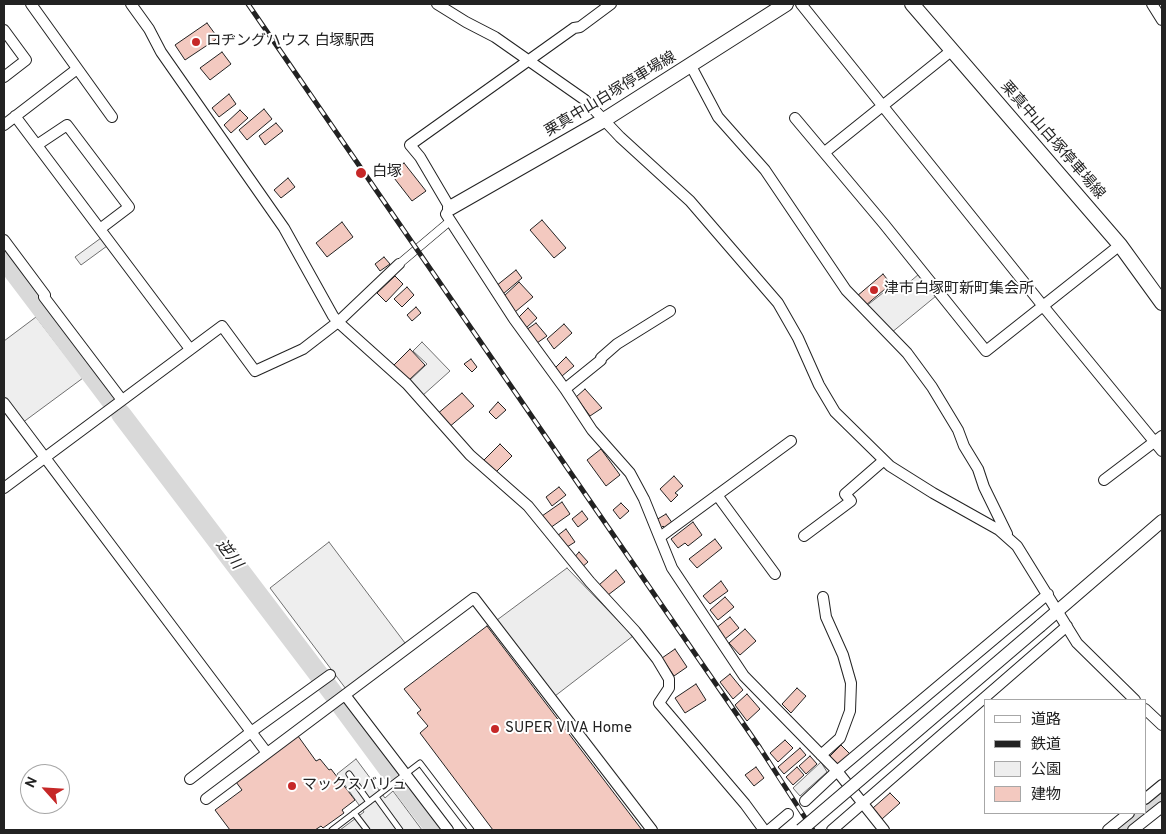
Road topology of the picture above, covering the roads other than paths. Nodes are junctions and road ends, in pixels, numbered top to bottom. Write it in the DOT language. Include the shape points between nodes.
graph roads {
  1 [pos="31,4"];
  2 [pos="131,4"];
  3 [pos="436,4"];
  4 [pos="611,4"];
  5 [pos="786,4"];
  6 [pos="801,4"];
  7 [pos="912,4"];
  8 [pos="1152,4"];
  9 [pos="1162,20"];
  10 [pos="4,30"];
  11 [pos="952,51"];
  12 [pos="529,62"];
  13 [pos="691,66"];
  14 [pos="77,69"];
  15 [pos="4,77"];
  16 [pos="883,106"];
  17 [pos="15,116"];
  18 [pos="112,117"];
  19 [pos="795,118"];
  20 [pos="604,120"];
  21 [pos="4,125"];
  22 [pos="37,146"];
  23 [pos="825,152"];
  24 [pos="450,215"];
  25 [pos="100,228"];
  26 [pos="4,240"];
  27 [pos="1120,245"];
  28 [pos="399,264"];
  29 [pos="1162,303"];
  30 [pos="1043,306"];
  31 [pos="670,311"];
  32 [pos="338,322"];
  33 [pos="190,349"];
  34 [pos="565,389"];
  35 [pos="122,400"];
  36 [pos="4,404"];
  37 [pos="1158,439"];
  38 [pos="791,441"];
  39 [pos="1162,451"];
  40 [pos="44,458"];
  41 [pos="884,461"];
  42 [pos="1104,480"];
  43 [pos="4,488"];
  44 [pos="717,495"];
  45 [pos="1162,521"];
  46 [pos="804,536"];
  47 [pos="660,537"];
  48 [pos="1008,538"];
  49 [pos="775,574"];
  50 [pos="1048,594"];
  51 [pos="823,597"];
  52 [pos="1058,610"];
  53 [pos="1067,626"];
  54 [pos="329,675"];
  55 [pos="345,695"];
  56 [pos="1134,699"];
  57 [pos="1146,710"];
  58 [pos="1162,725"];
  59 [pos="251,732"];
  60 [pos="267,753"];
  61 [pos="821,755"];
  62 [pos="837,771"];
  63 [pos="349,774"];
  64 [pos="401,777"];
  65 [pos="190,779"];
  66 [pos="1162,785"];
  67 [pos="376,797"];
  68 [pos="206,799"];
  69 [pos="1146,799"];
  70 [pos="805,801"];
  71 [pos="369,802"];
  72 [pos="863,803"];
  73 [pos="1162,808"];
  74 [pos="354,813"];
  75 [pos="788,814"];
  76 [pos="1128,814"];
  77 [pos="332,830"];
  78 [pos="367,830"];
  79 [pos="400,830"];
  80 [pos="448,830"];
  81 [pos="471,830"];
  82 [pos="652,830"];
  83 [pos="764,830"];
  84 [pos="769,830"];
  85 [pos="801,830"];
  86 [pos="832,830"];
  87 [pos="884,830"];
  88 [pos="1108,830"];
  89 [pos="1133,830"];
  1 -- 14 [label="street"];
  2 -- 32 [label="street" via="284,228"];
  3 -- 12 [label="street" via="495,37"];
  4 -- 12 [label="street"];
  5 -- 13 [label="main road, 栗真中山白塚停車場線"];
  6 -- 16 [label="street"];
  7 -- 11 [label="main road, 栗真中山白塚停車場線"];
  8 -- 9 [label="street"];
  10 -- 15 [label="street" via="26,60"];
  11 -- 16 [label="street"];
  11 -- 27 [label="main road, 栗真中山白塚停車場線"];
  12 -- 20 [label="street" via="585,100"];
  12 -- 24 [label="street" via="410,145 420,156"];
  13 -- 20 [label="main road, 栗真中山白塚停車場線"];
  13 -- 48 [label="street" via="718,118 765,170 846,290 907,353 932,387 958,430"];
  14 -- 17 [label="street"];
  14 -- 18 [label="street"];
  16 -- 23 [label="street"];
  16 -- 30 [label="street"];
  17 -- 21 [label="street"];
  17 -- 22 [label="street"];
  19 -- 23 [label="street"];
  20 -- 24 [label="main road, 栗真中山白塚停車場線"];
  20 -- 41 [label="street" via="690,201 768,289 794,329 835,412"];
  22 -- 25 [label="street"];
  22 -- 25 [label="street" via="67,125 129,207"];
  23 -- 30 [label="street" via="986,351"];
  24 -- 28 [label="street"];
  24 -- 34 [label="street" via="514,319"];
  25 -- 33 [label="street"];
  26 -- 35 [label="street"];
  27 -- 29 [label="main road, 栗真中山白塚停車場線"];
  27 -- 30 [label="street"];
  28 -- 32 [label="street"];
  30 -- 37 [label="street"];
  31 -- 34 [label="street" via="617,344"];
  32 -- 33 [label="street" via="304,349 255,371 222,326"];
  32 -- 83 [label="street" via="407,384 470,455 528,506 635,631 669,679 669,688 659,703"];
  33 -- 35 [label="street"];
  34 -- 47 [label="street" via="601,442 630,473"];
  35 -- 40 [label="street"];
  36 -- 40 [label="street"];
  37 -- 39 [label="street"];
  37 -- 42 [label="street"];
  38 -- 44 [label="street"];
  40 -- 43 [label="street"];
  40 -- 59 [label="street"];
  41 -- 46 [label="street" via="846,494 851,501"];
  41 -- 48 [label="street"];
  44 -- 47 [label="street"];
  44 -- 49 [label="street"];
  45 -- 52 [label="street"];
  47 -- 61 [label="street" via="672,568 744,676"];
  48 -- 50 [label="street" via="1017,546"];
  50 -- 52 [label="street"];
  50 -- 62 [label="street"];
  51 -- 61 [label="street" via="826,617 851,683 850,711 840,738"];
  52 -- 53 [label="street"];
  52 -- 85 [label="street, bridge"];
  53 -- 56 [label="street" via="1077,643"];
  53 -- 72 [label="street"];
  54 -- 59 [label="street"];
  55 -- 60 [label="street"];
  55 -- 64 [label="street"];
  55 -- 82 [label="street" via="474,598"];
  57 -- 58 [label="street"];
  59 -- 60 [label="street"];
  59 -- 65 [label="street"];
  60 -- 68 [label="street"];
  61 -- 62 [label="street"];
  62 -- 70 [label="street"];
  62 -- 72 [label="street"];
  63 -- 71 [label="lane"];
  64 -- 67 [label="lane"];
  64 -- 80 [label="street"];
  64 -- 81 [label="lane" via="420,763"];
  66 -- 69 [label="street"];
  67 -- 71 [label="lane"];
  67 -- 79 [label="lane"];
  71 -- 74 [label="lane"];
  72 -- 86 [label="street"];
  72 -- 87 [label="street"];
  73 -- 89 [label="street"];
  74 -- 77 [label="lane"];
  74 -- 78 [label="lane"];
  75 -- 84 [label="street"];
  76 -- 88 [label="street"];
}
